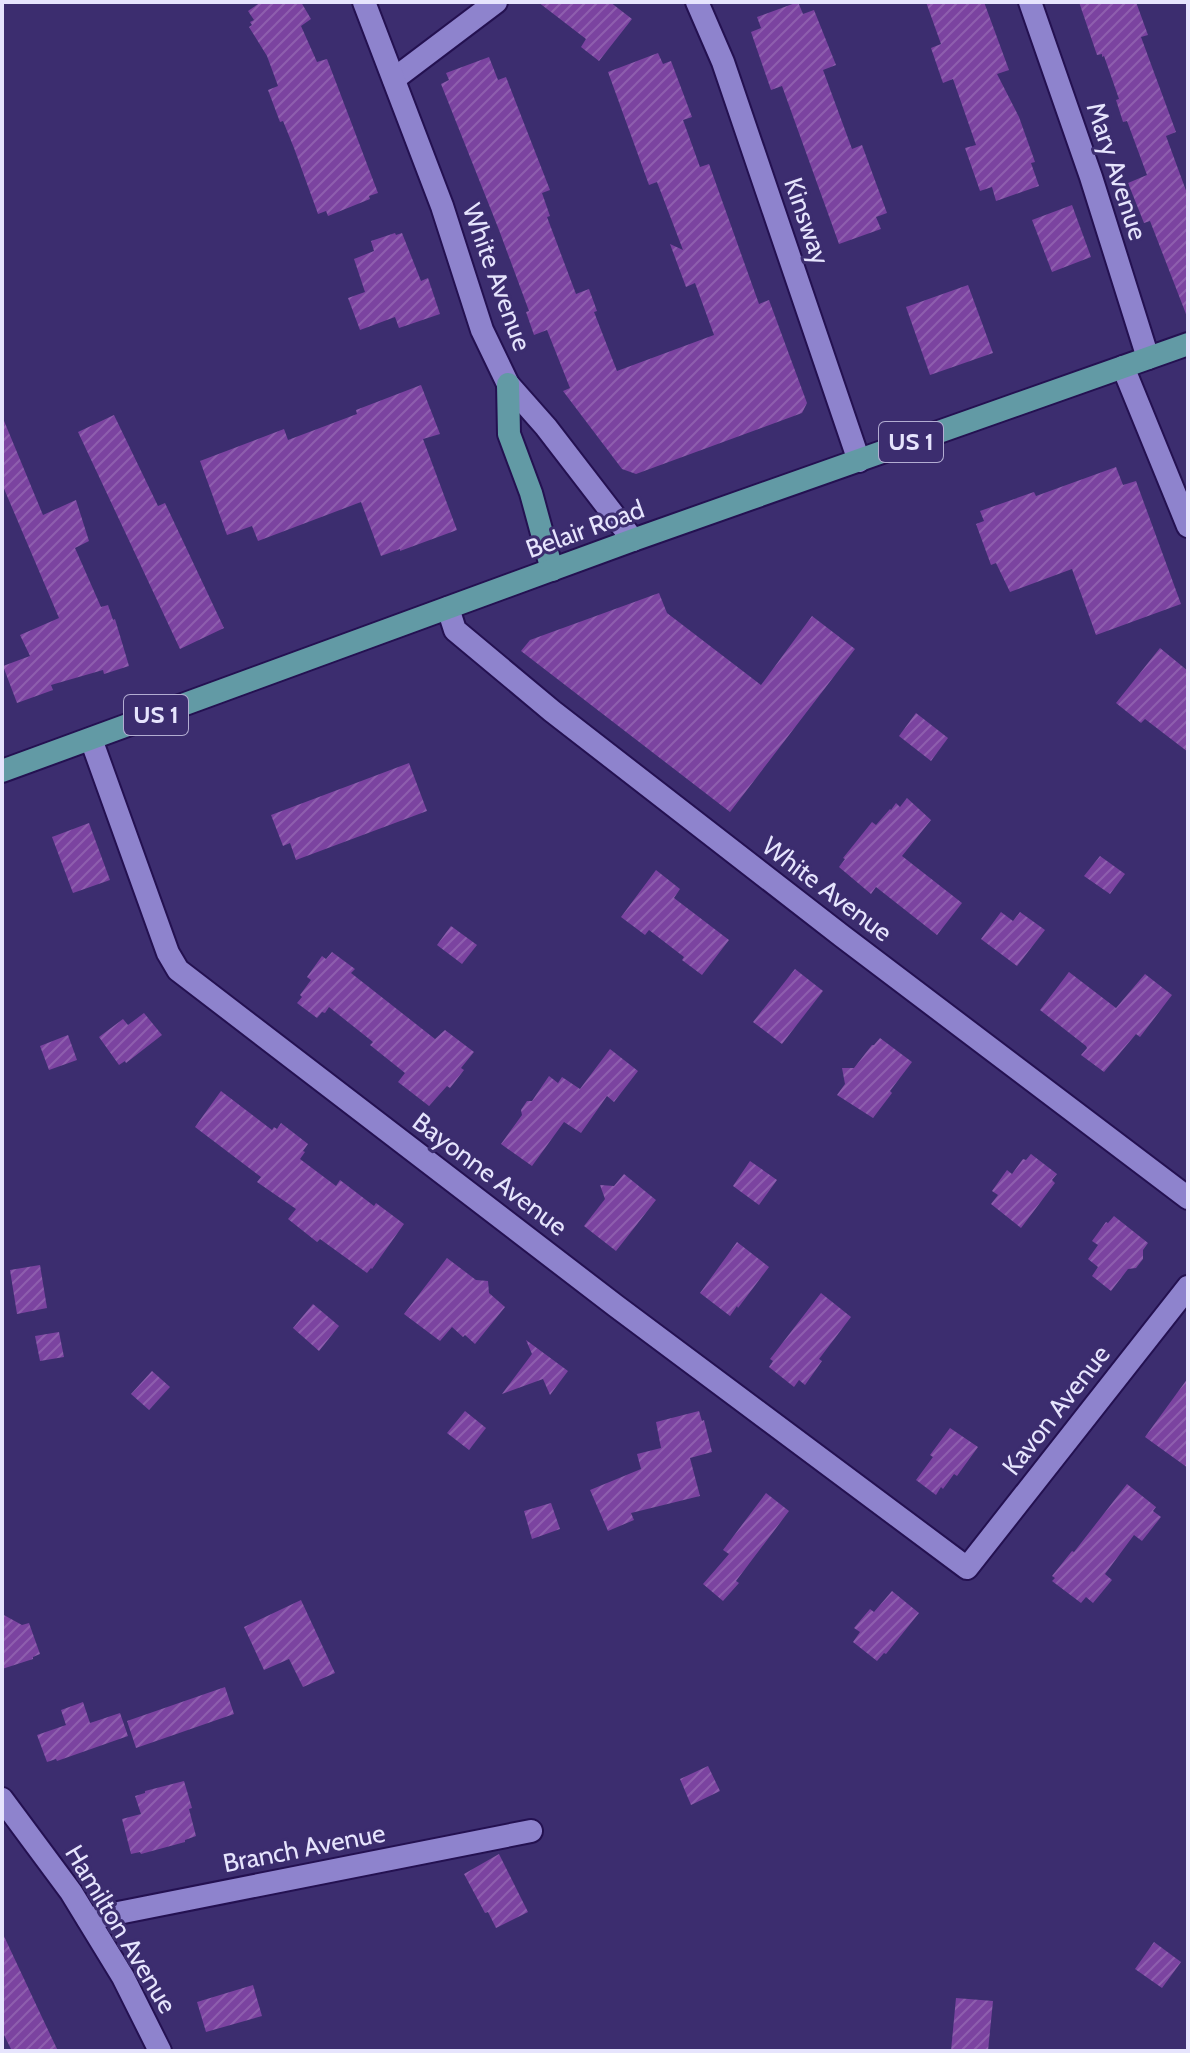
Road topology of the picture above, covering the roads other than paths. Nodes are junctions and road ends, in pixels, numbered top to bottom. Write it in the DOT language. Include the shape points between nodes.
graph roads {
  1 [pos="364,2"];
  2 [pos="496,2"];
  3 [pos="697,2"];
  4 [pos="1030,2"];
  5 [pos="394,79"];
  6 [pos="1188,344"];
  7 [pos="1148,358"];
  8 [pos="1123,367"];
  9 [pos="508,384"];
  10 [pos="859,461"];
  11 [pos="1188,526"];
  12 [pos="633,540"];
  13 [pos="552,570"];
  14 [pos="448,608"];
  15 [pos="91,739"];
  16 [pos="2,771"];
  17 [pos="1188,1198"];
  18 [pos="1188,1287"];
  19 [pos="967,1568"];
  20 [pos="2,1799"];
  21 [pos="531,1831"];
  22 [pos="88,1919"];
  23 [pos="160,2051"];
  1 -- 5 [label="street, White Avenue"];
  2 -- 5 [label="street"];
  3 -- 10 [label="street, Kinsway" via="723,62"];
  4 -- 7 [label="street, Mary Avenue"];
  5 -- 9 [label="street, White Avenue" via="482,330"];
  6 -- 7 [label="main road, Belair Road / US 1"];
  7 -- 8 [label="main road, Belair Road / US 1"];
  8 -- 10 [label="main road, Belair Road / US 1"];
  8 -- 11 [label="street"];
  9 -- 12 [label="street, White Avenue"];
  9 -- 13 [label="main road" via="509,434"];
  10 -- 12 [label="main road, Belair Road / US 1"];
  12 -- 13 [label="main road, Belair Road / US 1"];
  13 -- 14 [label="main road, Belair Road / US 1"];
  14 -- 15 [label="main road, Belair Road / US 1"];
  14 -- 17 [label="street, White Avenue" via="455,630 552,711"];
  15 -- 16 [label="main road, Belair Road / US 1"];
  15 -- 19 [label="street, Bayonne Avenue" via="178,970"];
  18 -- 19 [label="street, Kavon Avenue"];
  20 -- 22 [label="street, Hamilton Avenue"];
  21 -- 22 [label="street, Branch Avenue"];
  22 -- 23 [label="street, Hamilton Avenue"];
}
